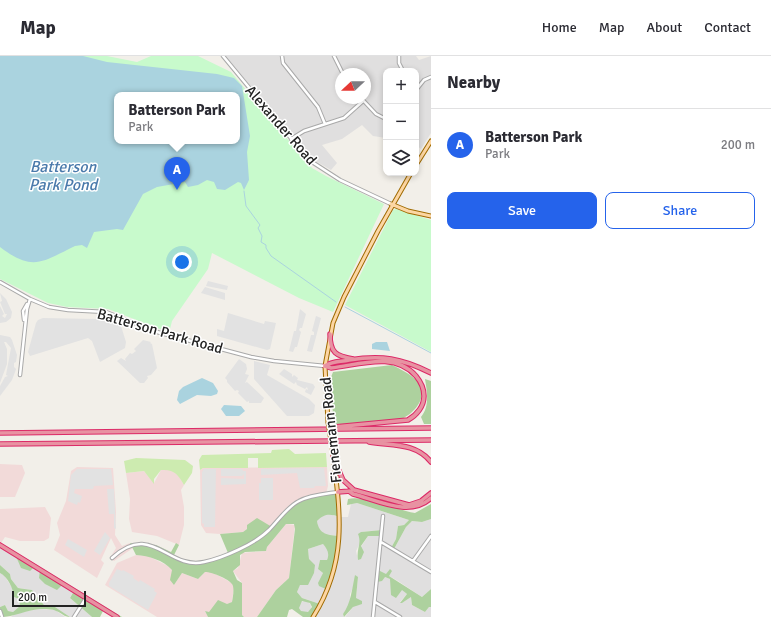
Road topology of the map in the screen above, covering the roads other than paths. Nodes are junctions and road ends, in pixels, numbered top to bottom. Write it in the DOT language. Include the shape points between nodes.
graph roads {
  1 [pos="223,56"];
  2 [pos="282,56"];
  3 [pos="334,56"];
  4 [pos="399,56"];
  5 [pos="340,68"];
  6 [pos="402,68"];
  7 [pos="431,77"];
  8 [pos="419,84"];
  9 [pos="360,104"];
  10 [pos="367,104"];
  11 [pos="383,118"];
  12 [pos="325,124"];
  13 [pos="291,139"];
  14 [pos="431,142"];
  15 [pos="419,160"];
  16 [pos="409,176"];
  17 [pos="392,204"];
  18 [pos="431,216"];
  19 [pos="0,282"];
  20 [pos="30,299"];
  21 [pos="330,334"];
  22 [pos="356,359"];
  23 [pos="325,366"];
  24 [pos="431,374"];
  25 [pos="20,375"];
  26 [pos="431,428"];
  27 [pos="316,430"];
  28 [pos="0,433"];
  29 [pos="431,440"];
  30 [pos="362,441"];
  31 [pos="0,444"];
  32 [pos="333,457"];
  33 [pos="431,462"];
  34 [pos="354,490"];
  35 [pos="349,491"];
  36 [pos="338,492"];
  37 [pos="431,493"];
  38 [pos="431,498"];
  39 [pos="383,516"];
  40 [pos="431,536"];
  41 [pos="381,542"];
  42 [pos="0,544"];
  43 [pos="112,558"];
  44 [pos="413,561"];
  45 [pos="431,572"];
  46 [pos="86,598"];
  47 [pos="375,602"];
  48 [pos="0,611"];
  49 [pos="2,617"];
  50 [pos="74,617"];
  51 [pos="117,617"];
  52 [pos="313,617"];
  53 [pos="373,617"];
  54 [pos="400,617"];
  1 -- 13 [label="street, Alexander Road"];
  2 -- 12 [label="street" via="283,63 318,107"];
  3 -- 5 [label="street"];
  4 -- 6 [label="street"];
  7 -- 8 [label="street"];
  9 -- 12 [label="street" via="344,118"];
  10 -- 11 [label="street"];
  12 -- 13 [label="street" via="304,131"];
  13 -- 17 [label="street, Alexander Road" via="317,167"];
  14 -- 15 [label="main road"];
  16 -- 17 [label="main road, Fienemann Road"];
  17 -- 18 [label="main road"];
  17 -- 21 [label="main road, Fienemann Road" via="344,298"];
  19 -- 20 [label="street, Batterson Park Road"];
  20 -- 23 [label="street, Batterson Park Road" via="55,308 106,312 157,332 258,358"];
  20 -- 25 [label="street" via="23,311 25,329"];
  21 -- 22 [label="highway" via="336,354"];
  21 -- 23 [label="main road, Fienemann Road"];
  22 -- 23 [label="highway"];
  22 -- 24 [label="highway" via="392,358"];
  23 -- 27 [label="highway" via="333,368 381,361 396,363 408,369 420,380 424,398 417,414 404,421"];
  23 -- 32 [label="main road, Fienemann Road, bridge"];
  26 -- 27 [label="highway"];
  27 -- 28 [label="highway"];
  29 -- 30 [label="highway"];
  30 -- 31 [label="highway"];
  30 -- 33 [label="highway" via="406,446 420,452"];
  32 -- 34 [label="highway" via="343,480"];
  32 -- 36 [label="main road, Fienemann Road"];
  34 -- 35 [label="highway"];
  34 -- 37 [label="highway" via="409,504 421,502"];
  35 -- 36 [label="highway"];
  35 -- 38 [label="highway" via="407,508 420,506"];
  36 -- 43 [label="street" via="299,501 256,540 204,562 184,562 156,547 144,545 126,548"];
  36 -- 52 [label="main road, Fienemann Road" via="340,526 337,557 331,582"];
  39 -- 41 [label="street"];
  40 -- 44 [label="street"];
  41 -- 44 [label="street"];
  41 -- 47 [label="street"];
  42 -- 46 [label="highway"];
  44 -- 45 [label="street"];
  46 -- 50 [label="street"];
  46 -- 51 [label="highway"];
  47 -- 53 [label="street"];
  47 -- 54 [label="street"];
  48 -- 49 [label="street"];
}
